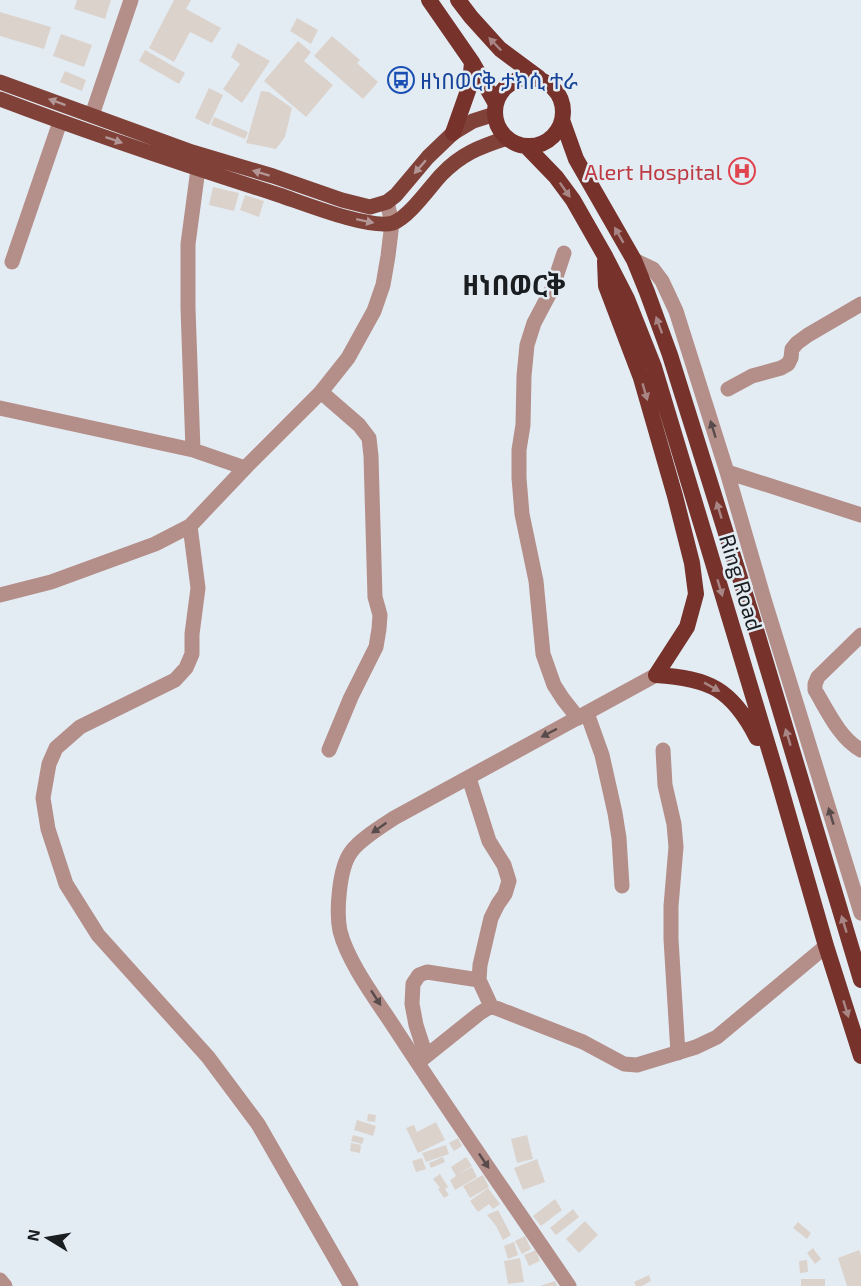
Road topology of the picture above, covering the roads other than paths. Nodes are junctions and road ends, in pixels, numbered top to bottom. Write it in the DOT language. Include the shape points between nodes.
graph roads {
  1 [pos="131,0"];
  2 [pos="429,0"];
  3 [pos="458,0"];
  4 [pos="472,62"];
  5 [pos="540,78"];
  6 [pos="0,82"];
  7 [pos="0,99"];
  8 [pos="495,109"];
  9 [pos="92,115"];
  10 [pos="562,120"];
  11 [pos="60,122"];
  12 [pos="453,133"];
  13 [pos="507,138"];
  14 [pos="526,146"];
  15 [pos="198,169"];
  16 [pos="387,202"];
  17 [pos="392,223"];
  18 [pos="564,253"];
  19 [pos="605,256"];
  20 [pos="634,260"];
  21 [pos="12,262"];
  22 [pos="861,304"];
  23 [pos="728,389"];
  24 [pos="321,392"];
  25 [pos="0,408"];
  26 [pos="193,450"];
  27 [pos="245,468"];
  28 [pos="727,472"];
  29 [pos="861,515"];
  30 [pos="190,526"];
  31 [pos="0,595"];
  32 [pos="861,635"];
  33 [pos="656,675"];
  34 [pos="583,716"];
  35 [pos="329,750"];
  36 [pos="663,750"];
  37 [pos="861,750"];
  38 [pos="469,778"];
  39 [pos="778,779"];
  40 [pos="855,876"];
  41 [pos="622,886"];
  42 [pos="861,913"];
  43 [pos="826,946"];
  44 [pos="479,980"];
  45 [pos="861,980"];
  46 [pos="491,1006"];
  47 [pos="678,1053"];
  48 [pos="861,1056"];
  49 [pos="422,1059"];
  50 [pos="0,1280"];
  51 [pos="5,1286"];
  52 [pos="351,1286"];
  53 [pos="569,1286"];
  1 -- 9 [label="street"];
  2 -- 4 [label="highway"];
  5 -- 3 [label="highway, one-way" via="500,50"];
  4 -- 8 [label="highway"];
  4 -- 12 [label="highway" via="470,85"];
  5 -- 8 [label="highway" via="518,79 508,84"];
  5 -- 10 [label="highway" via="559,94"];
  9 -- 6 [label="main road, one-way"];
  7 -- 11 [label="main road"];
  8 -- 12 [label="main road"];
  8 -- 13 [label="highway" via="497,123"];
  16 -- 9 [label="main road, one-way" via="370,207 342,200"];
  10 -- 14 [label="highway" via="549,140"];
  20 -- 10 [label="highway, Ring Road, one-way" via="576,159"];
  11 -- 15 [label="main road, one-way"];
  11 -- 21 [label="street"];
  12 -- 16 [label="main road, one-way"];
  13 -- 14 [label="highway"];
  13 -- 17 [label="main road" via="463,155 403,217"];
  14 -- 19 [label="highway, Ring Road, one-way" via="573,200"];
  15 -- 17 [label="main road, one-way" via="339,216 374,224"];
  15 -- 26 [label="street" via="188,243"];
  16 -- 17 [label="street"];
  17 -- 24 [label="street" via="383,285 374,311 348,358"];
  18 -- 34 [label="street" via="527,345 519,478 543,654 563,699"];
  19 -- 33 [label="highway, one-way" via="606,286 644,388 692,563 696,594 687,627"];
  19 -- 39 [label="highway, Ring Road, one-way" via="654,367"];
  28 -- 20 [label="street, one-way" via="676,311 653,269"];
  45 -- 20 [label="highway, Ring Road, one-way" via="670,355"];
  22 -- 23 [label="street" via="796,342 788,364"];
  24 -- 27 [label="street"];
  24 -- 35 [label="street" via="369,438 375,597 380,615 376,647"];
  25 -- 26 [label="street"];
  26 -- 27 [label="street"];
  27 -- 30 [label="street"];
  28 -- 29 [label="street"];
  40 -- 28 [label="street, one-way" via="764,599"];
  30 -- 31 [label="street" via="155,544 51,582"];
  30 -- 52 [label="street" via="198,588 192,654 186,668 175,680 80,727 56,748 43,798 48,830 66,884 98,934 208,1057 258,1124"];
  32 -- 37 [label="street" via="815,684 833,723"];
  33 -- 34 [label="street"];
  33 -- 39 [label="highway, one-way" via="706,682 720,691 748,720"];
  34 -- 38 [label="street, one-way"];
  34 -- 41 [label="street" via="602,755 619,838"];
  36 -- 47 [label="street" via="676,847 670,928"];
  38 -- 44 [label="street" via="489,841 509,881 491,918"];
  38 -- 49 [label="street, one-way" via="373,832 351,852 342,875 340,931 351,959"];
  39 -- 43 [label="highway, Ring Road"];
  40 -- 42 [label="street"];
  43 -- 47 [label="street" via="717,1037"];
  43 -- 48 [label="highway, Ring Road, one-way"];
  44 -- 46 [label="street"];
  44 -- 49 [label="street" via="428,972 419,975 413,984 412,1004"];
  46 -- 47 [label="street" via="583,1042 624,1064 637,1065"];
  46 -- 49 [label="street"];
  49 -- 53 [label="street, one-way"];
  50 -- 51 [label="street"];
}
